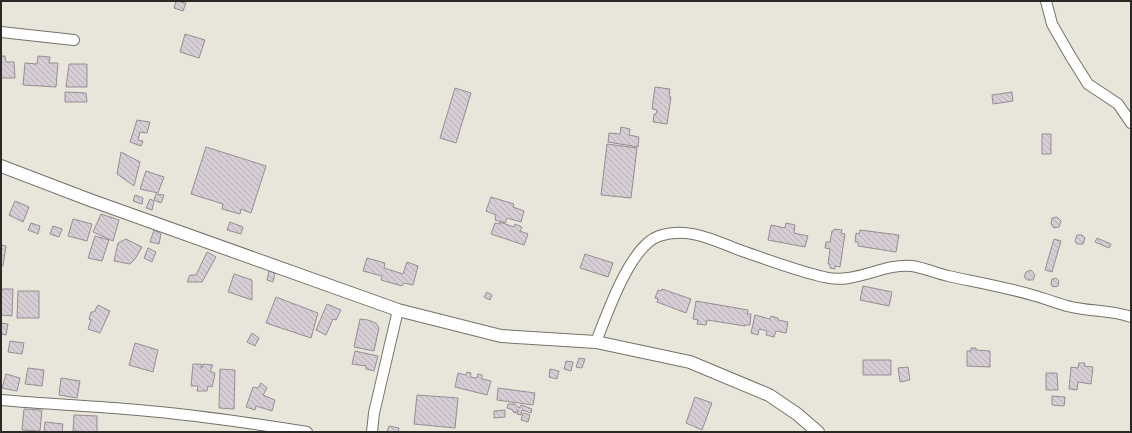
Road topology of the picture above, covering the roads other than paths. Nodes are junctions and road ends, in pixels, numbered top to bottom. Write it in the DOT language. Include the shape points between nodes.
graph roads {
  1 [pos="1046,1"];
  2 [pos="1,32"];
  3 [pos="74,40"];
  4 [pos="1131,123"];
  5 [pos="1,166"];
  6 [pos="398,310"];
  7 [pos="1131,317"];
  8 [pos="596,342"];
  9 [pos="1,400"];
  10 [pos="307,432"];
  11 [pos="372,432"];
  12 [pos="818,432"];
  1 -- 4 [label="street" via="1052,24 1088,84 1118,104"];
  2 -- 3 [label="street"];
  5 -- 6 [label="street"];
  6 -- 8 [label="street" via="501,336"];
  6 -- 11 [label="street" via="374,413"];
  7 -- 8 [label="street" via="1110,311 1069,307 1031,294 912,266 895,267 846,278 826,278 708,237 682,232 650,240 634,258"];
  8 -- 12 [label="street" via="690,362 769,395"];
  9 -- 10 [label="street" via="137,410"];
}
